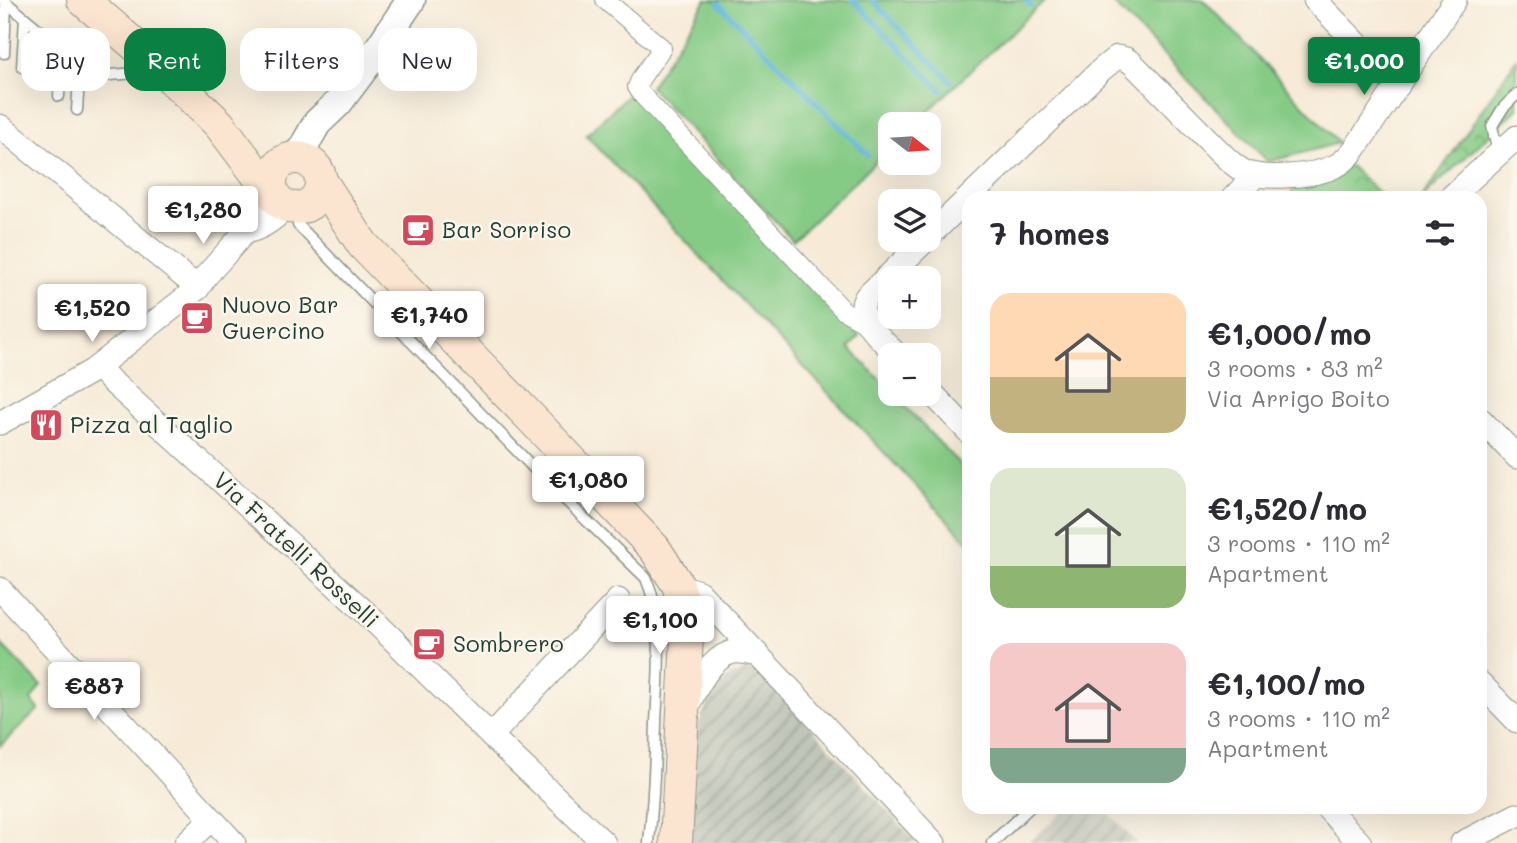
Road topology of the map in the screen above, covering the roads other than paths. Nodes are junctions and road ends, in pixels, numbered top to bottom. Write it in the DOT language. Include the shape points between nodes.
graph roads {
  1 [pos="83,0"];
  2 [pos="411,0"];
  3 [pos="605,0"];
  4 [pos="1315,0"];
  5 [pos="1455,0"];
  6 [pos="5,1"];
  7 [pos="25,18"];
  8 [pos="24,28"];
  9 [pos="37,28"];
  10 [pos="124,36"];
  11 [pos="4,53"];
  12 [pos="1398,86"];
  13 [pos="59,91"];
  14 [pos="78,91"];
  15 [pos="184,91"];
  16 [pos="1517,94"];
  17 [pos="59,96"];
  18 [pos="77,110"];
  19 [pos="0,127"];
  20 [pos="1517,137"];
  21 [pos="1498,154"];
  22 [pos="1256,175"];
  23 [pos="293,187"];
  24 [pos="976,191"];
  25 [pos="1240,191"];
  26 [pos="1458,191"];
  27 [pos="962,204"];
  28 [pos="941,225"];
  29 [pos="913,252"];
  30 [pos="198,288"];
  31 [pos="868,324"];
  32 [pos="886,343"];
  33 [pos="98,367"];
  34 [pos="941,403"];
  35 [pos="0,423"];
  36 [pos="962,425"];
  37 [pos="1487,426"];
  38 [pos="1517,457"];
  39 [pos="678,585"];
  40 [pos="0,589"];
  41 [pos="618,600"];
  42 [pos="758,655"];
  43 [pos="1487,688"];
  44 [pos="1512,706"];
  45 [pos="682,721"];
  46 [pos="491,736"];
  47 [pos="1023,814"];
  48 [pos="1333,814"];
  49 [pos="1517,815"];
  50 [pos="211,819"];
  51 [pos="186,843"];
  52 [pos="234,843"];
  53 [pos="604,843"];
  54 [pos="649,843"];
  55 [pos="676,843"];
  56 [pos="934,843"];
  57 [pos="992,843"];
  58 [pos="1360,843"];
  59 [pos="1462,843"];
  1 -- 10 [label="main road"];
  2 -- 23 [label="street" via="338,103 317,123 303,148"];
  3 -- 31 [label="street" via="662,48 637,88 643,96 844,312"];
  4 -- 12 [label="street"];
  5 -- 12 [label="street"];
  6 -- 7 [label="lane"];
  6 -- 11 [label="lane"];
  7 -- 8 [label="lane"];
  7 -- 9 [label="lane"];
  12 -- 22 [label="street" via="1341,163 1310,173"];
  13 -- 17 [label="lane"];
  14 -- 18 [label="lane"];
  15 -- 23 [label="main road" via="219,124 256,173"];
  16 -- 21 [label="lane" via="1492,126"];
  19 -- 30 [label="street"];
  20 -- 21 [label="street"];
  21 -- 26 [label="street"];
  22 -- 24 [label="street" via="1228,161 1132,63 1119,57"];
  22 -- 25 [label="street"];
  23 -- 30 [label="street" via="245,223 245,232"];
  23 -- 39 [label="main road" via="363,245 534,421 655,549"];
  23 -- 54 [label="lane" via="550,485 646,578 658,626"];
  27 -- 28 [label="street"];
  29 -- 31 [label="street" via="866,298 862,307"];
  30 -- 33 [label="street"];
  31 -- 32 [label="street"];
  33 -- 35 [label="street"];
  33 -- 46 [label="street, Via Fratelli Rosselli" via="365,612"];
  34 -- 36 [label="street"];
  37 -- 38 [label="street"];
  39 -- 42 [label="street" via="699,592"];
  39 -- 45 [label="main road" via="687,637"];
  40 -- 50 [label="street"];
  41 -- 46 [label="street"];
  42 -- 45 [label="street" via="735,652 720,658 706,672"];
  42 -- 56 [label="street"];
  43 -- 44 [label="street"];
  45 -- 55 [label="main road"];
  46 -- 53 [label="street, Via Fratelli Rosselli"];
  47 -- 57 [label="lane"];
  48 -- 58 [label="street"];
  49 -- 59 [label="street"];
  50 -- 51 [label="street"];
  50 -- 52 [label="street"];
}
